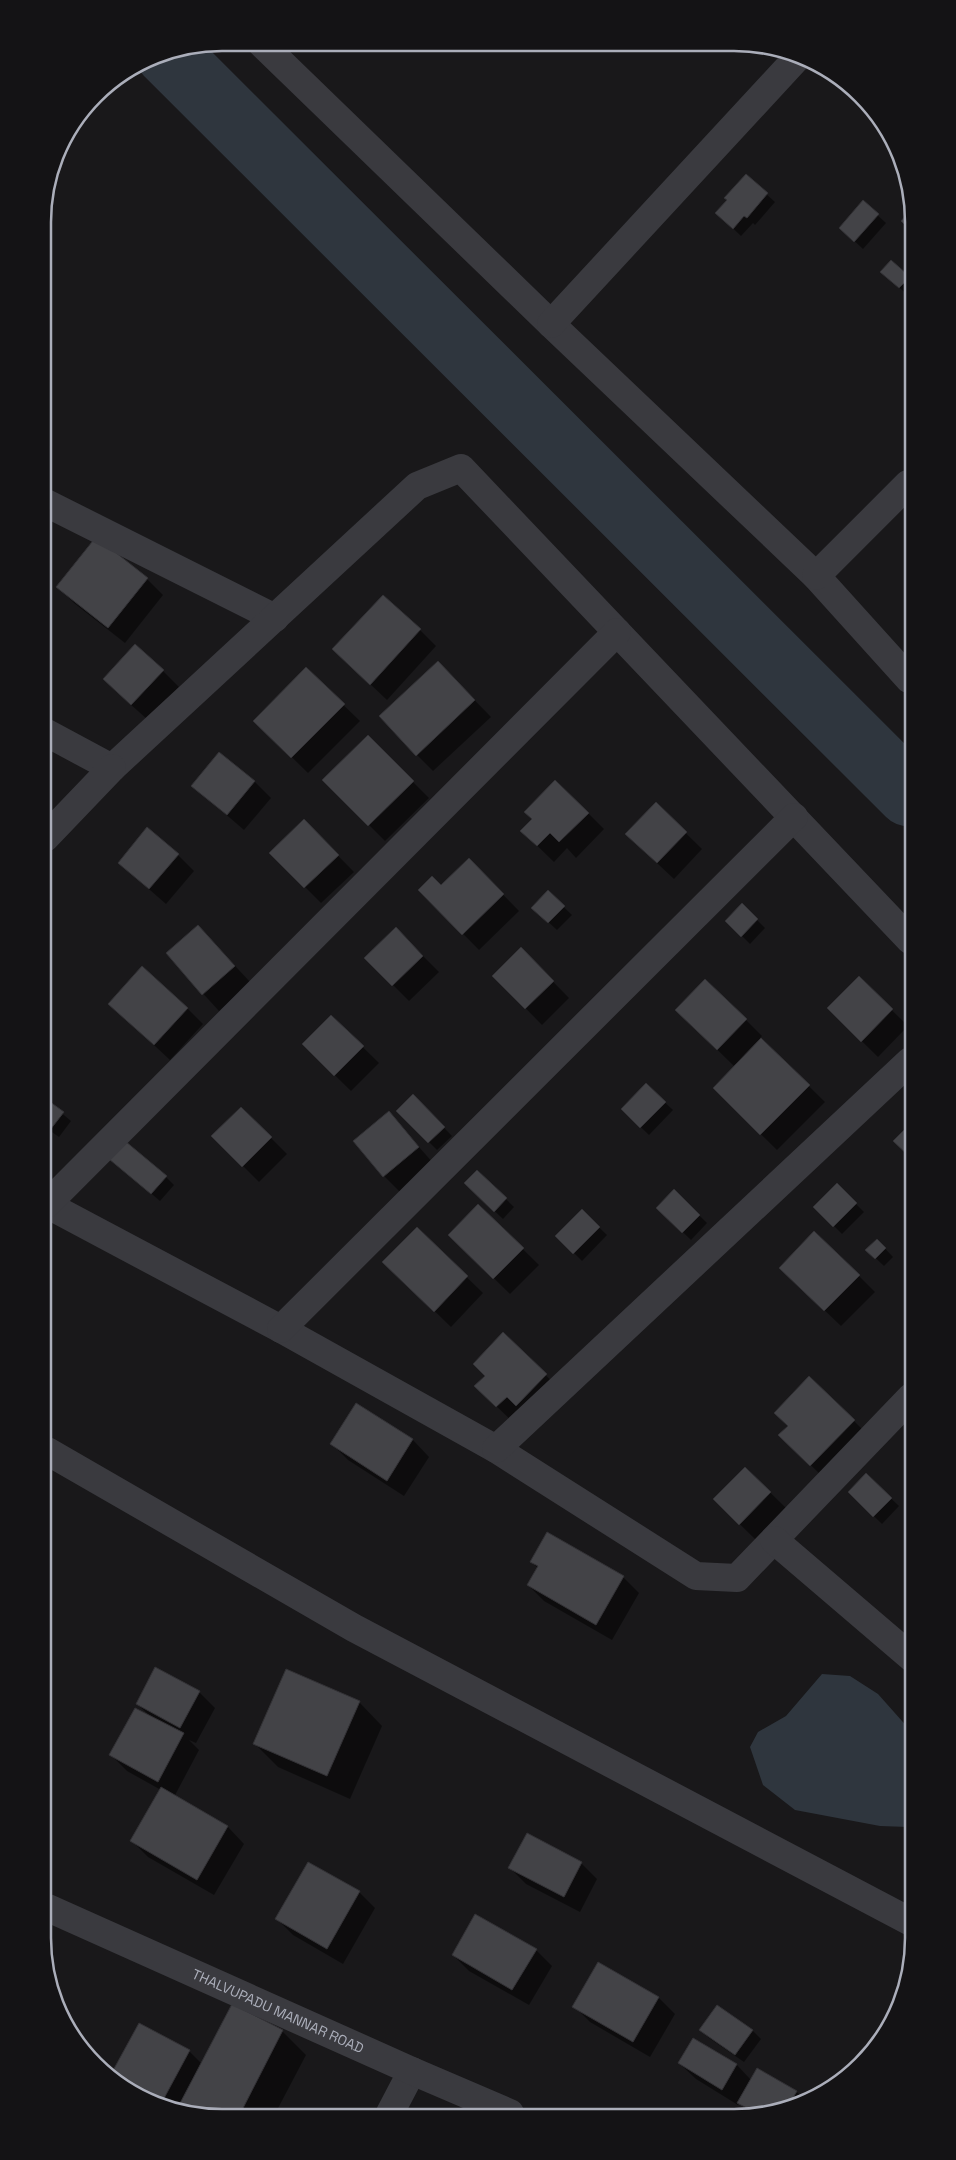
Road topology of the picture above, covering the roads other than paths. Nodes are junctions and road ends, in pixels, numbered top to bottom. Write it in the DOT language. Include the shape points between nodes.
graph roads {
  1 [pos="270,52"];
  2 [pos="793,62"];
  3 [pos="551,324"];
  4 [pos="905,487"];
  5 [pos="52,506"];
  6 [pos="816,576"];
  7 [pos="275,618"];
  8 [pos="617,632"];
  9 [pos="905,674"];
  10 [pos="52,736"];
  11 [pos="112,768"];
  12 [pos="794,817"];
  13 [pos="52,831"];
  14 [pos="905,934"];
  15 [pos="905,1066"];
  16 [pos="51,1199"];
  17 [pos="51,1207"];
  18 [pos="281,1329"];
  19 [pos="904,1404"];
  20 [pos="496,1449"];
  21 [pos="51,1453"];
  22 [pos="774,1540"];
  23 [pos="904,1651"];
  24 [pos="51,1909"];
  25 [pos="904,1917"];
  26 [pos="412,2071"];
  27 [pos="392,2109"];
  28 [pos="501,2109"];
  1 -- 3 [label="street"];
  2 -- 3 [label="street"];
  3 -- 6 [label="street"];
  4 -- 6 [label="street"];
  5 -- 7 [label="street"];
  6 -- 9 [label="street"];
  7 -- 8 [label="street" via="417,486 461,468"];
  7 -- 11 [label="street"];
  8 -- 12 [label="street"];
  8 -- 16 [label="street"];
  10 -- 11 [label="street"];
  11 -- 13 [label="street"];
  12 -- 14 [label="street"];
  12 -- 18 [label="street"];
  15 -- 20 [label="street"];
  17 -- 18 [label="street"];
  18 -- 20 [label="street"];
  19 -- 22 [label="street"];
  20 -- 22 [label="street" via="696,1576 737,1578"];
  21 -- 25 [label="street" via="354,1628"];
  22 -- 23 [label="street"];
  24 -- 26 [label="street, THALVUPADU MANNAR ROAD"];
  26 -- 27 [label="street"];
  26 -- 28 [label="street, THALVUPADU MANNAR ROAD"];
}
